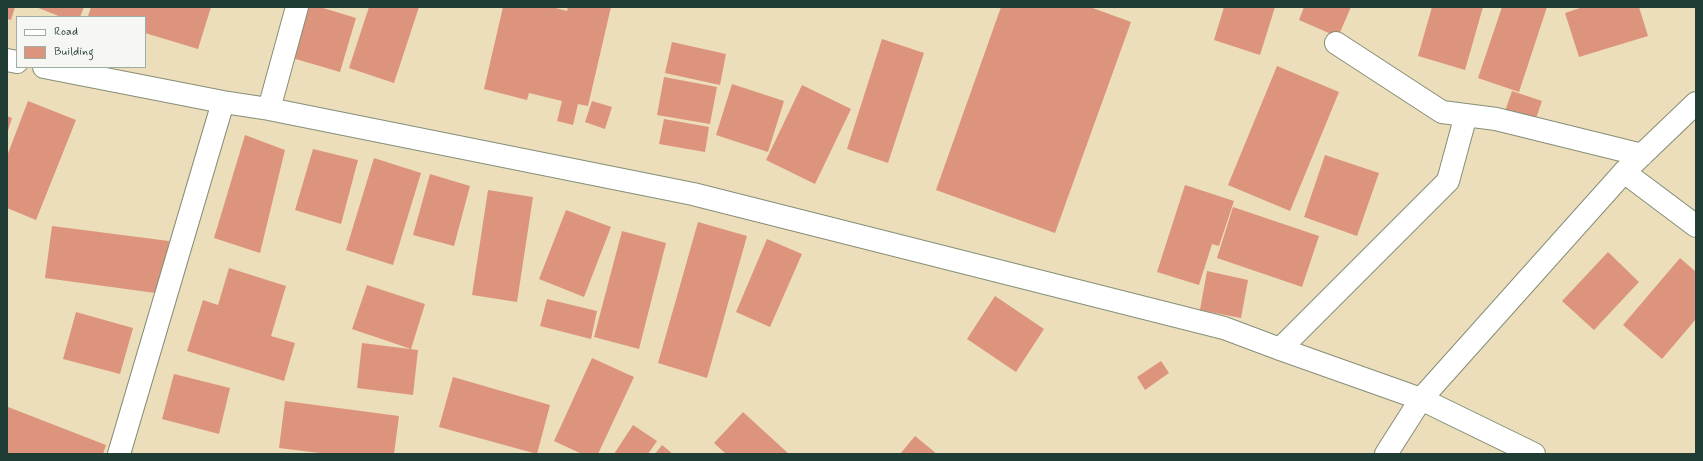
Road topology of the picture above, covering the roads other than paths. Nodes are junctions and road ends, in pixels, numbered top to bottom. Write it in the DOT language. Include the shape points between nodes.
graph roads {
  1 [pos="297,7"];
  2 [pos="1336,43"];
  3 [pos="49,68"];
  4 [pos="222,102"];
  5 [pos="1696,103"];
  6 [pos="269,109"];
  7 [pos="1466,115"];
  8 [pos="1642,155"];
  9 [pos="1624,172"];
  10 [pos="1696,226"];
  11 [pos="1280,350"];
  12 [pos="1421,399"];
  13 [pos="119,454"];
  14 [pos="1386,454"];
  15 [pos="1534,454"];
  1 -- 6 [label="street"];
  2 -- 7 [label="street" via="1442,112"];
  3 -- 4 [label="street"];
  4 -- 6 [label="street"];
  4 -- 13 [label="street"];
  5 -- 8 [label="street"];
  6 -- 11 [label="street" via="694,194 1224,328"];
  7 -- 8 [label="street" via="1496,119"];
  7 -- 11 [label="street" via="1448,181"];
  8 -- 9 [label="street"];
  9 -- 10 [label="street"];
  9 -- 12 [label="street"];
  11 -- 12 [label="street"];
  12 -- 14 [label="street"];
  12 -- 15 [label="street"];
}
